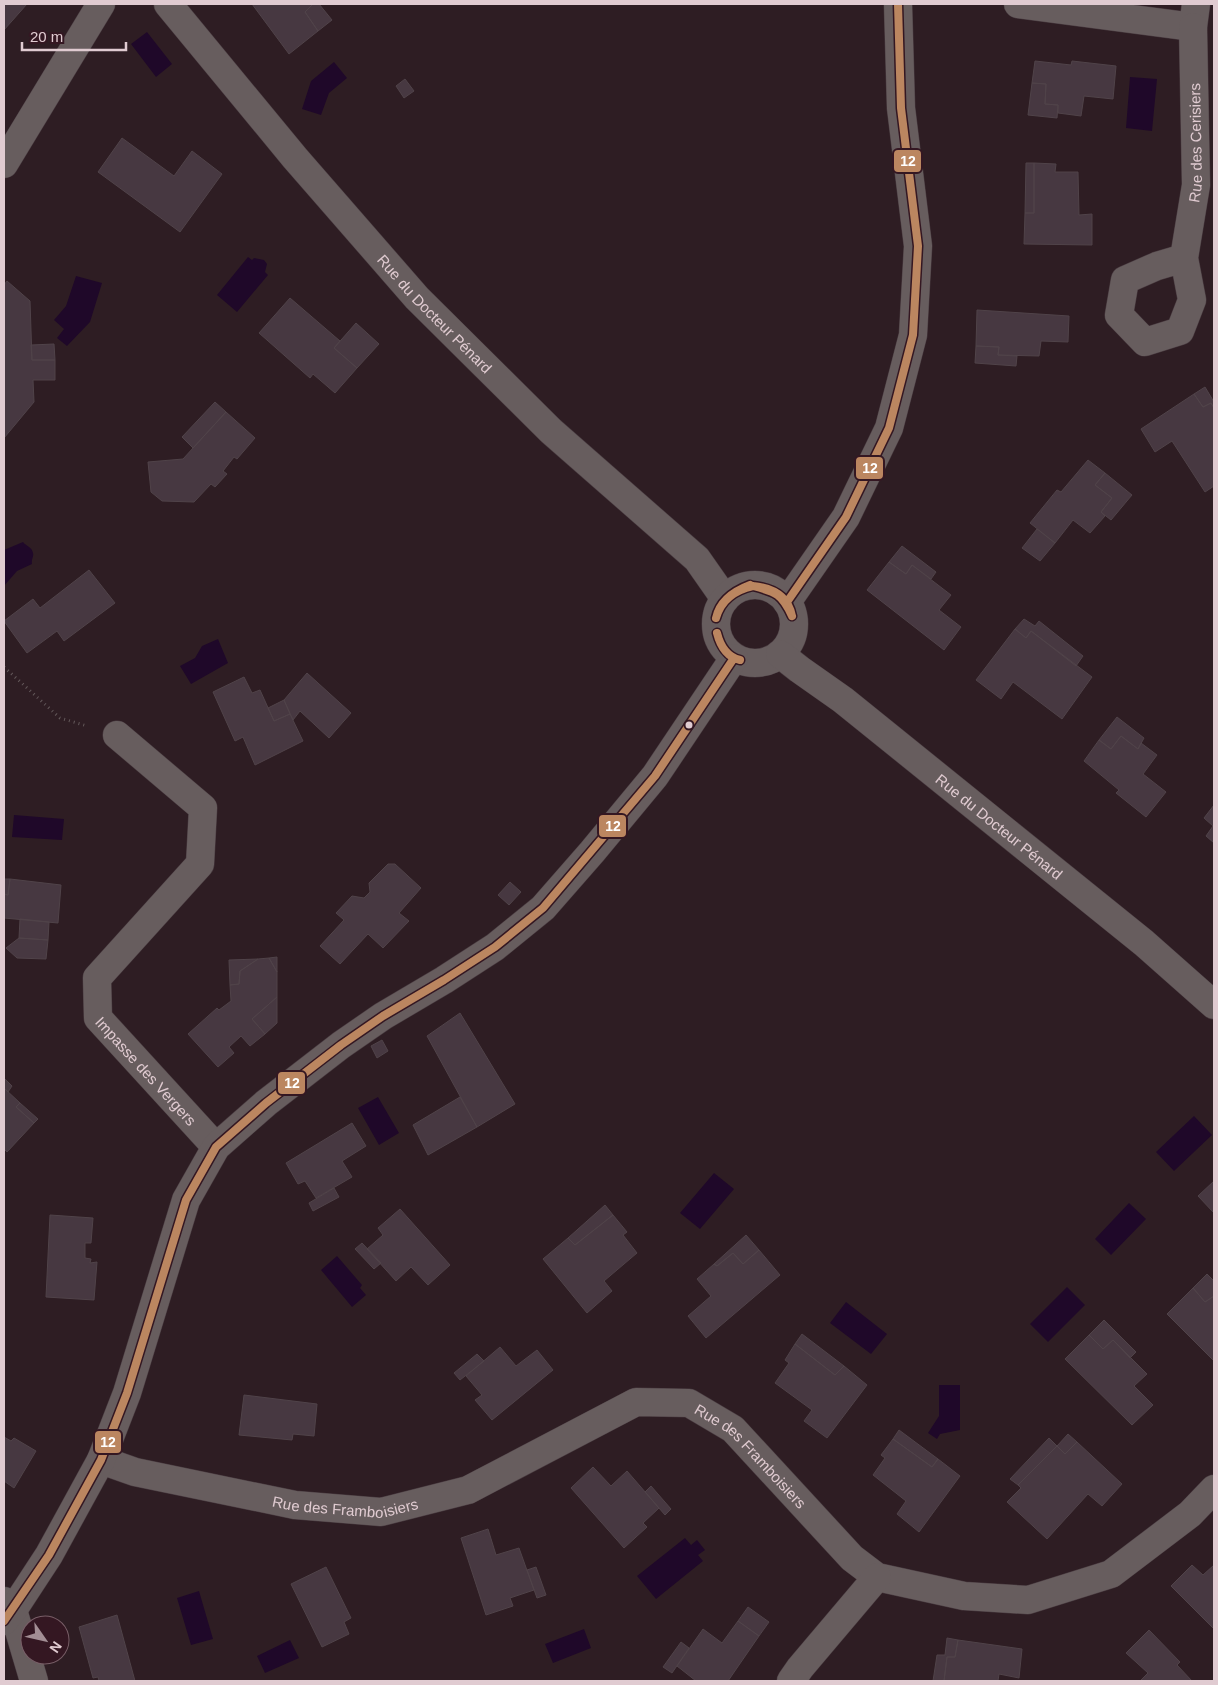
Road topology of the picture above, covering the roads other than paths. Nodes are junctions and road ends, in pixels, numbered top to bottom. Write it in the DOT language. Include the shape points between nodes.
graph roads {
  1 [pos="101,4"];
  2 [pos="168,4"];
  3 [pos="898,4"];
  4 [pos="1018,4"];
  5 [pos="1195,15"];
  6 [pos="4,164"];
  7 [pos="1184,258"];
  8 [pos="725,599"];
  9 [pos="787,602"];
  10 [pos="780,654"];
  11 [pos="734,658"];
  12 [pos="117,735"];
  13 [pos="1214,1005"];
  14 [pos="216,1148"];
  15 [pos="101,1460"];
  16 [pos="1214,1489"];
  17 [pos="878,1577"];
  18 [pos="7,1610"];
  19 [pos="34,1681"];
  20 [pos="792,1681"];
  1 -- 6 [label="street"];
  2 -- 8 [label="street, Rue du Docteur Pénard" via="295,158 417,298 551,431 698,558"];
  3 -- 9 [label="street" via="901,108 918,246 913,335 889,428 846,516"];
  4 -- 5 [label="street, Rue des Cerisiers"];
  5 -- 7 [label="street, Rue des Cerisiers" via="1196,185"];
  8 -- 9 [label="street" via="736,590 764,586"];
  8 -- 11 [label="street" via="715,624 724,649"];
  9 -- 10 [label="street" via="793,615 793,629 789,643"];
  10 -- 11 [label="street" via="766,662 750,663"];
  10 -- 13 [label="street, Rue du Docteur Pénard" via="843,700 1144,943"];
  11 -- 14 [label="street" via="655,776 543,908 495,947 341,1045 266,1103"];
  12 -- 14 [label="street, Impasse des Vergers" via="203,808 200,864 96,978 98,1018"];
  14 -- 15 [label="street" via="186,1200 127,1392"];
  15 -- 17 [label="street, Rue des Framboisiers" via="135,1472 296,1504 381,1512 468,1490 636,1402 689,1403 734,1429 852,1558"];
  15 -- 18 [label="street" via="49,1555"];
  16 -- 17 [label="street, Rue des Framboisiers" via="1190,1514 1112,1574 1028,1600 964,1596"];
  17 -- 20 [label="street"];
  18 -- 19 [label="street"];
}
